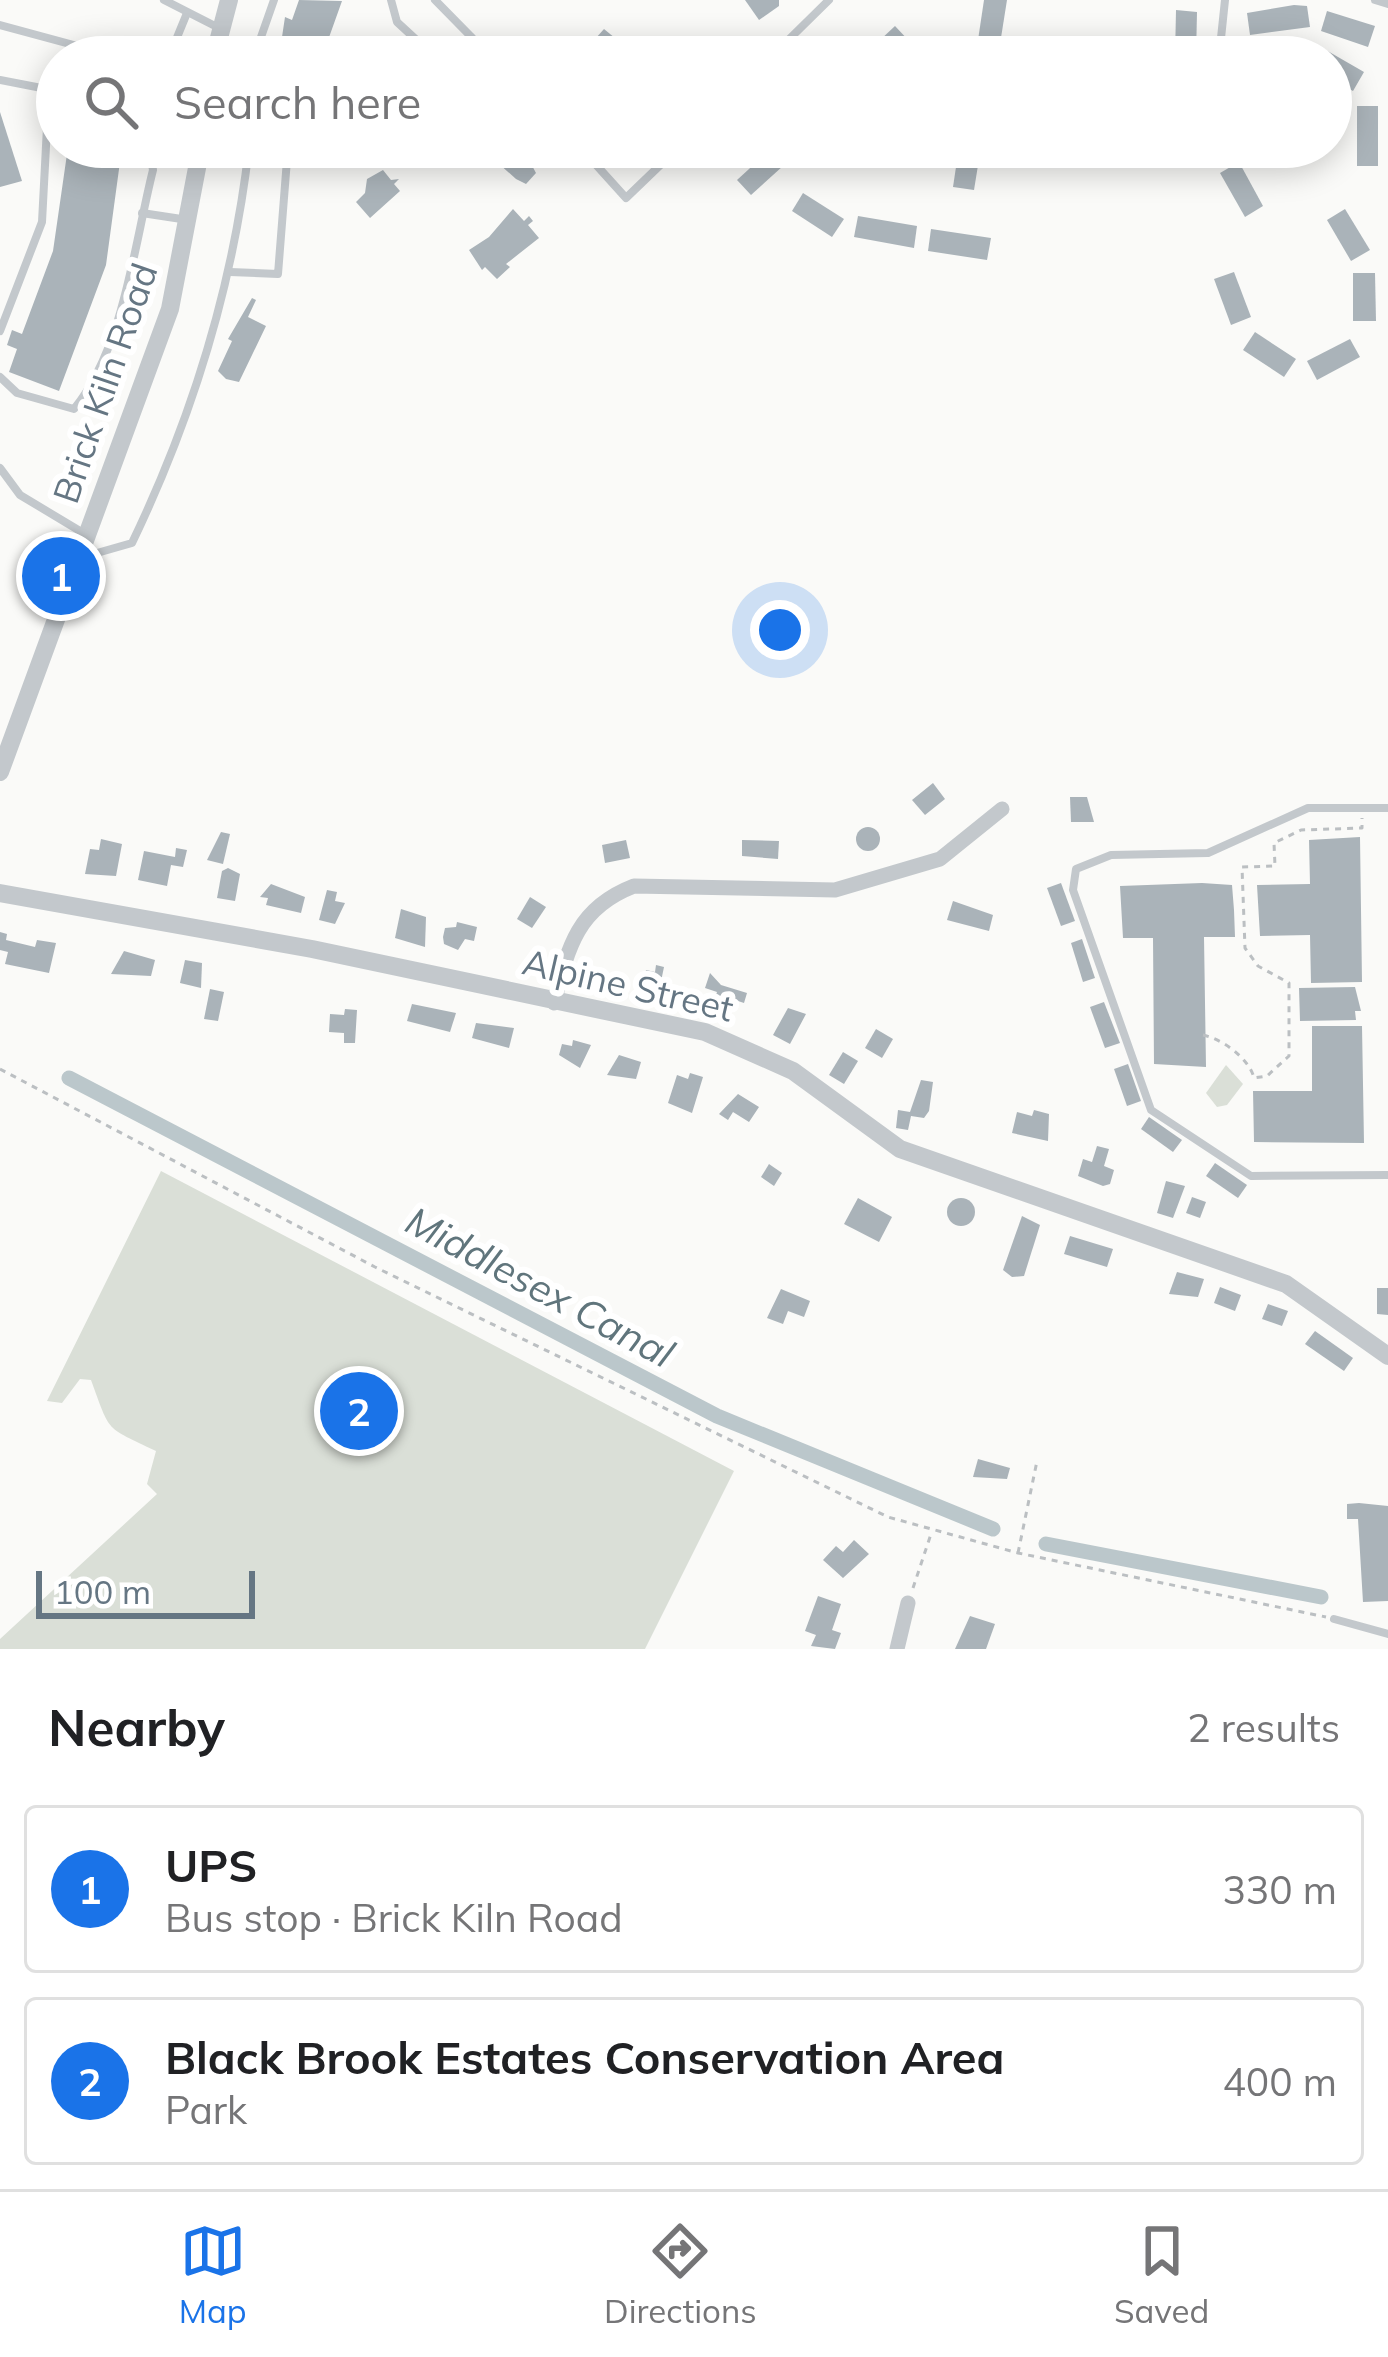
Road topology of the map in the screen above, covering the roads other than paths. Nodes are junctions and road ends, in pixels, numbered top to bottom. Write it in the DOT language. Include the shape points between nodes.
graph roads {
  1 [pos="164,0"];
  2 [pos="229,0"];
  3 [pos="274,0"];
  4 [pos="391,0"];
  5 [pos="435,0"];
  6 [pos="829,0"];
  7 [pos="1225,0"];
  8 [pos="1375,0"];
  9 [pos="1388,4"];
  10 [pos="187,13"];
  11 [pos="0,25"];
  12 [pos="220,29"];
  13 [pos="41,36"];
  14 [pos="178,36"];
  15 [pos="218,36"];
  16 [pos="261,36"];
  17 [pos="414,36"];
  18 [pos="470,36"];
  19 [pos="792,36"];
  20 [pos="1221,36"];
  21 [pos="0,80"];
  22 [pos="36,87"];
  23 [pos="46,168"];
  24 [pos="153,168"];
  25 [pos="198,168"];
  26 [pos="246,168"];
  27 [pos="286,168"];
  28 [pos="599,168"];
  29 [pos="657,168"];
  30 [pos="142,214"];
  31 [pos="190,220"];
  32 [pos="230,272"];
  33 [pos="0,331"];
  34 [pos="0,377"];
  35 [pos="0,468"];
  36 [pos="86,534"];
  37 [pos="77,558"];
  38 [pos="0,772"];
  39 [pos="1388,808"];
  40 [pos="1002,809"];
  41 [pos="0,893"];
  42 [pos="554,1003"];
  43 [pos="1388,1174"];
  44 [pos="1388,1356"];
  45 [pos="908,1603"];
  46 [pos="1334,1619"];
  47 [pos="1388,1634"];
  48 [pos="897,1649"];
  1 -- 10 [label="lane"];
  2 -- 12 [label="street"];
  3 -- 16 [label="lane"];
  4 -- 17 [label="lane" via="397,22"];
  5 -- 18 [label="lane"];
  6 -- 19 [label="lane"];
  7 -- 20 [label="lane"];
  8 -- 9 [label="lane"];
  10 -- 12 [label="lane"];
  10 -- 14 [label="lane"];
  11 -- 13 [label="lane"];
  12 -- 15 [label="street"];
  21 -- 22 [label="lane"];
  23 -- 33 [label="lane" via="42,222"];
  24 -- 30 [label="lane"];
  25 -- 31 [label="street, Brick Kiln Road"];
  26 -- 32 [label="lane"];
  27 -- 32 [label="lane" via="278,274"];
  28 -- 29 [label="lane" via="626,198"];
  30 -- 31 [label="lane"];
  30 -- 34 [label="lane" via="111,332 74,409 17,393"];
  31 -- 36 [label="street, Brick Kiln Road" via="164,329"];
  32 -- 37 [label="lane" via="211,348 132,543"];
  35 -- 36 [label="lane" via="33,505"];
  36 -- 37 [label="street, Brick Kiln Road"];
  37 -- 38 [label="street, Brick Kiln Road"];
  39 -- 43 [label="lane" via="1308,808 1208,853 1111,855 1076,869 1073,890 1151,1110 1251,1176"];
  40 -- 42 [label="street" via="940,859 835,890 634,886 610,895 573,934"];
  41 -- 42 [label="street, Alpine Street" via="313,949"];
  42 -- 44 [label="street, Alpine Street" via="750,1048 900,1149 1286,1284"];
  45 -- 48 [label="street"];
  46 -- 47 [label="lane"];
}
